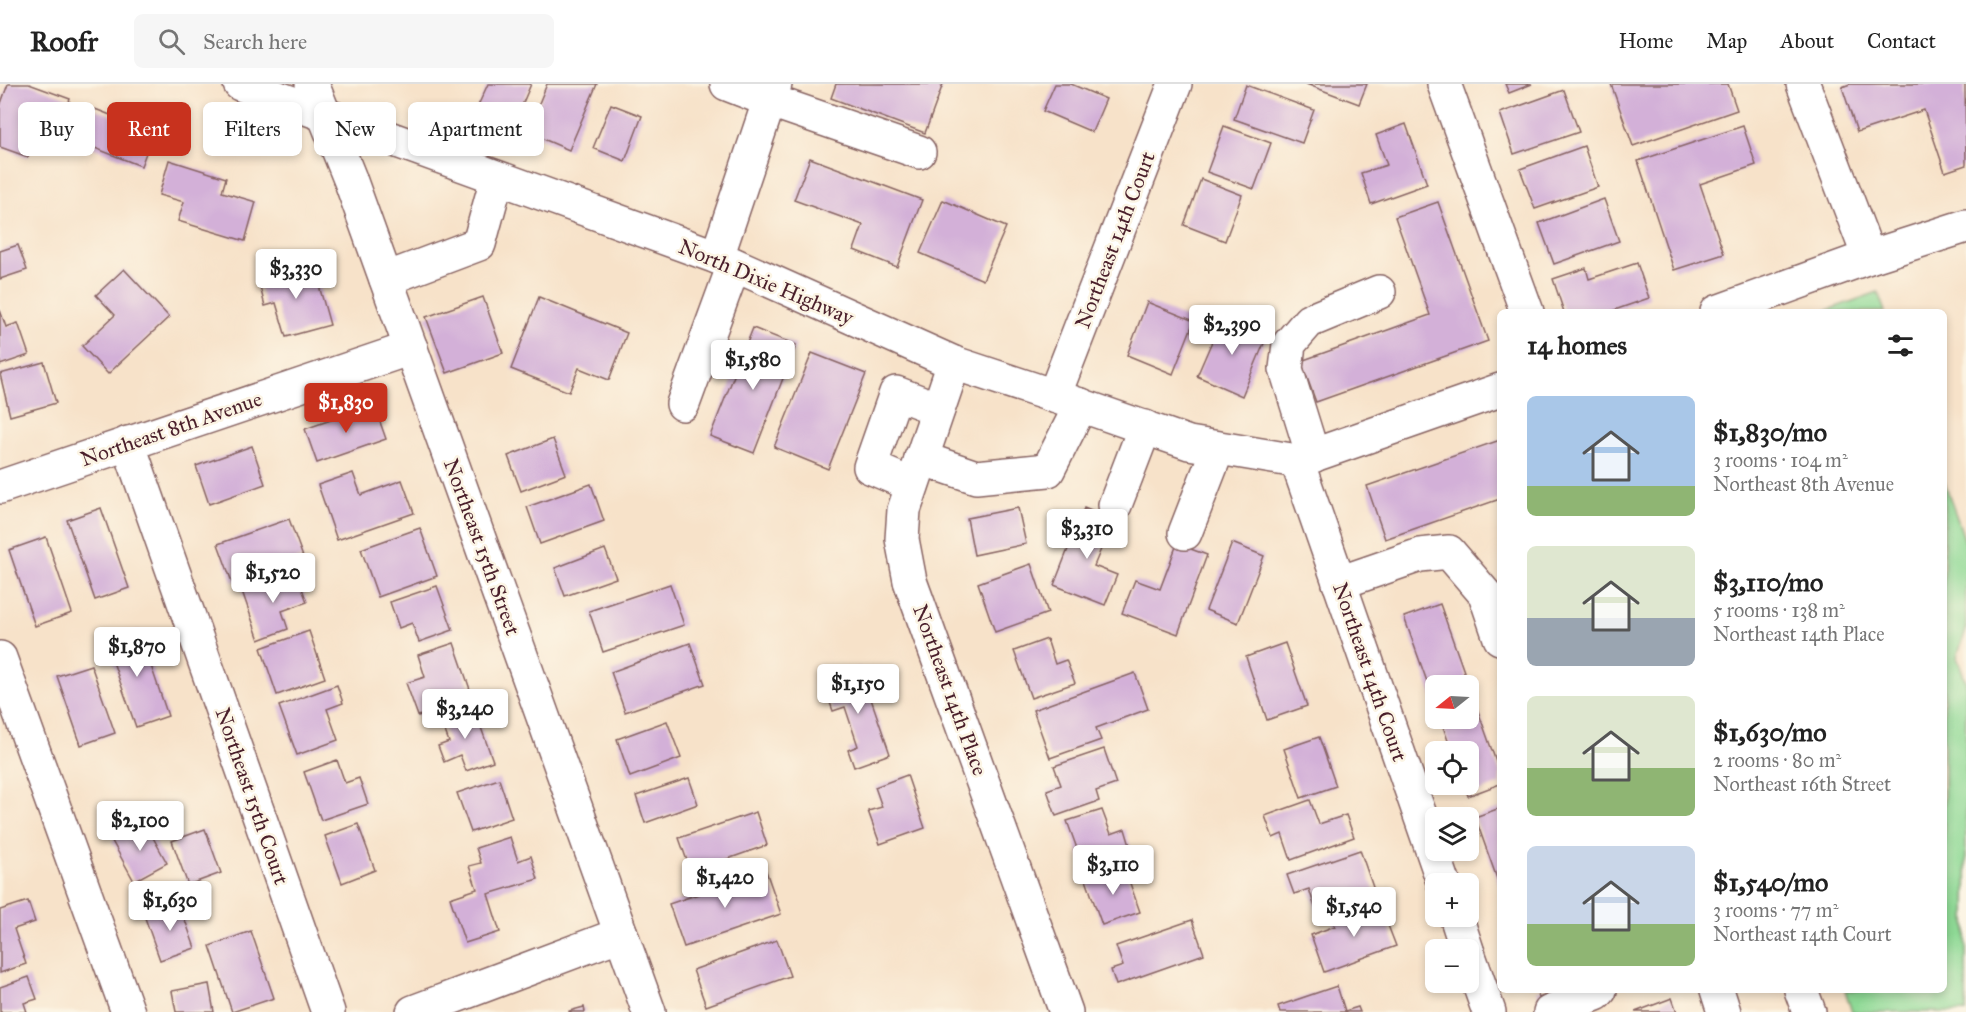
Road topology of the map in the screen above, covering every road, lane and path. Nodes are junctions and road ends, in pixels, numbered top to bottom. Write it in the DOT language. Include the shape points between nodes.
graph roads {
  1 [pos="240,84"];
  2 [pos="312,84"];
  3 [pos="728,84"];
  4 [pos="1175,84"];
  5 [pos="1444,84"];
  6 [pos="1803,84"];
  7 [pos="772,92"];
  8 [pos="319,102"];
  9 [pos="314,112"];
  10 [pos="396,142"];
  11 [pos="920,152"];
  12 [pos="340,156"];
  13 [pos="497,178"];
  14 [pos="1966,226"];
  15 [pos="1869,257"];
  16 [pos="725,261"];
  17 [pos="386,279"];
  18 [pos="1379,292"];
  19 [pos="1526,309"];
  20 [pos="1725,309"];
  21 [pos="411,348"];
  22 [pos="954,363"];
  23 [pos="1497,391"];
  24 [pos="1067,400"];
  25 [pos="682,404"];
  26 [pos="938,409"];
  27 [pos="1145,427"];
  28 [pos="128,443"];
  29 [pos="1218,448"];
  30 [pos="1305,458"];
  31 [pos="917,472"];
  32 [pos="0,487"];
  33 [pos="1115,505"];
  34 [pos="1185,533"];
  35 [pos="1339,583"];
  36 [pos="1497,629"];
  37 [pos="0,658"];
  38 [pos="1440,873"];
  39 [pos="621,934"];
  40 [pos="1479,983"];
  41 [pos="1597,993"];
  42 [pos="1718,993"];
  43 [pos="1802,993"];
  44 [pos="128,1012"];
  45 [pos="328,1012"];
  46 [pos="413,1012"];
  47 [pos="649,1012"];
  48 [pos="1066,1012"];
  49 [pos="1489,1012"];
  50 [pos="1550,1012"];
  51 [pos="1724,1012"];
  52 [pos="1809,1012"];
  1 -- 9 [label="street, North Dixie Highway"];
  2 -- 8 [label="street, Northeast 15th Street"];
  3 -- 7 [label="street"];
  4 -- 24 [label="street, Northeast 14th Court"];
  5 -- 19 [label="street"];
  6 -- 15 [label="street"];
  7 -- 11 [label="street"];
  7 -- 16 [label="street"];
  10 -- 13 [label="street, North Dixie Highway"];
  12 -- 17 [label="street, Northeast 15th Street"];
  13 -- 16 [label="street, North Dixie Highway"];
  13 -- 17 [label="street" via="478,244"];
  14 -- 15 [label="street"];
  15 -- 20 [label="street"];
  16 -- 22 [label="street, North Dixie Highway"];
  16 -- 25 [label="street"];
  17 -- 21 [label="street, Northeast 15th Street"];
  18 -- 30 [label="street, Northeast 14th Court" via="1309,321 1289,344 1286,369"];
  21 -- 28 [label="street, Northeast 8th Avenue"];
  21 -- 39 [label="street, Northeast 15th Street"];
  22 -- 24 [label="street, North Dixie Highway"];
  22 -- 26 [label="street, Northeast 14th Place"];
  23 -- 30 [label="street"];
  24 -- 27 [label="street, North Dixie Highway"];
  24 -- 31 [label="street, Northeast 14th Court" via="1048,470 976,477"];
  26 -- 31 [label="street, Northeast 14th Place"];
  26 -- 31 [label="street" via="896,393 870,467"];
  27 -- 29 [label="street, North Dixie Highway" via="1189,443"];
  27 -- 33 [label="street"];
  28 -- 32 [label="street, Northeast 8th Avenue"];
  28 -- 45 [label="street, Northeast 15th Court"];
  29 -- 30 [label="street, North Dixie Highway"];
  29 -- 34 [label="street"];
  30 -- 35 [label="street, Northeast 14th Court"];
  31 -- 48 [label="street, Northeast 14th Place" via="904,510 902,539 910,581"];
  35 -- 36 [label="street" via="1420,555 1449,552 1485,594"];
  35 -- 38 [label="street, Northeast 14th Court"];
  37 -- 44 [label="street"];
  39 -- 46 [label="street"];
  39 -- 47 [label="street, Northeast 15th Street"];
  40 -- 49 [label="street"];
  41 -- 50 [label="street"];
  42 -- 51 [label="street"];
  43 -- 52 [label="street"];
}
